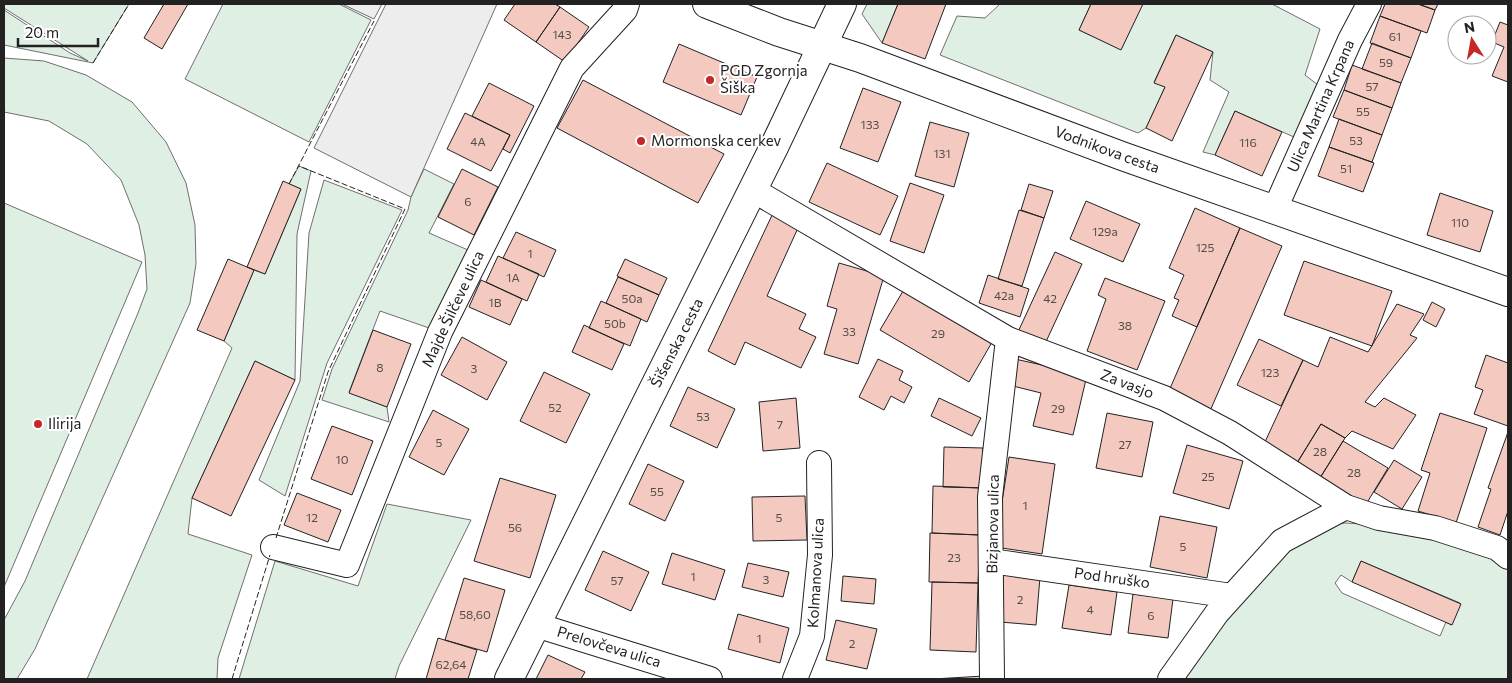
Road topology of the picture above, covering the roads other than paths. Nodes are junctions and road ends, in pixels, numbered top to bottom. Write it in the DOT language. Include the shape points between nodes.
graph roads {
  1 [pos="627,4"];
  2 [pos="707,4"];
  3 [pos="842,4"];
  4 [pos="1369,4"];
  5 [pos="823,46"];
  6 [pos="753,190"];
  7 [pos="1275,209"];
  8 [pos="1508,292"];
  9 [pos="1008,339"];
  10 [pos="819,463"];
  11 [pos="1346,507"];
  12 [pos="273,547"];
  13 [pos="1508,557"];
  14 [pos="991,561"];
  15 [pos="1232,596"];
  16 [pos="536,625"];
  17 [pos="509,679"];
  18 [pos="710,679"];
  19 [pos="795,679"];
  20 [pos="992,679"];
  21 [pos="1170,679"];
  1 -- 12 [label="street, Majde Šilčeve ulica" via="572,68 448,314 347,565"];
  2 -- 5 [label="street, Vodnikova cesta"];
  3 -- 5 [label="street, Šišenska cesta"];
  4 -- 7 [label="street, Ulica Martina Krpana"];
  5 -- 6 [label="street, Šišenska cesta"];
  5 -- 7 [label="street, Vodnikova cesta"];
  6 -- 9 [label="street, Za vasjo"];
  6 -- 16 [label="street, Šišenska cesta"];
  7 -- 8 [label="street, Vodnikova cesta"];
  9 -- 11 [label="street, Za vasjo" via="1164,398 1230,433"];
  9 -- 14 [label="street, Bizjanova ulica" via="990,497"];
  10 -- 19 [label="street, Kolmanova ulica" via="820,556 812,636"];
  11 -- 13 [label="street, Za vasjo" via="1379,518 1435,528 1497,548"];
  11 -- 15 [label="street" via="1282,541"];
  14 -- 15 [label="street, Pod hruško"];
  14 -- 20 [label="street, Bizjanova ulica"];
  15 -- 21 [label="street"];
  16 -- 17 [label="street, Šišenska cesta"];
  16 -- 18 [label="street, Prelovčeva ulica"];
}
